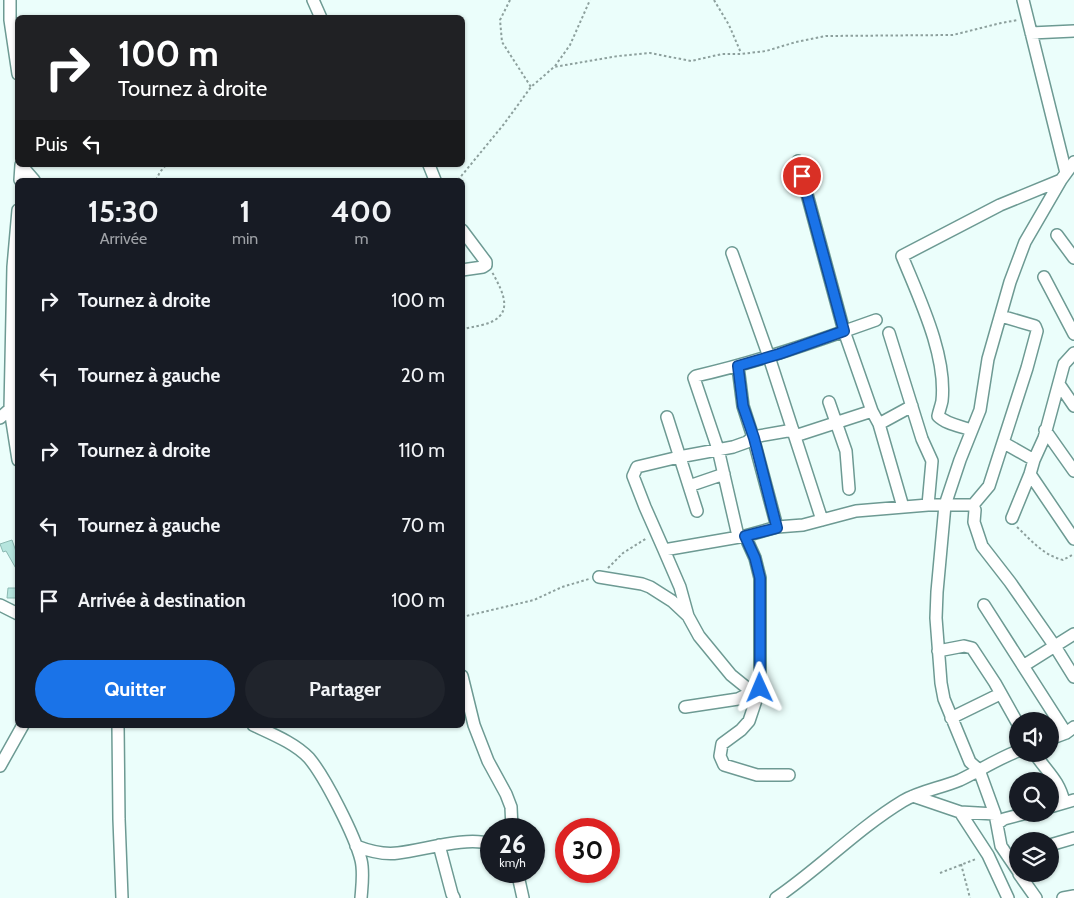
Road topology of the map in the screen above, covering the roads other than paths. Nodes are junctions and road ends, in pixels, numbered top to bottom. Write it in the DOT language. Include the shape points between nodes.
graph roads {
  1 [pos="10,0"];
  2 [pos="313,0"];
  3 [pos="1024,0"];
  4 [pos="320,15"];
  5 [pos="9,22"];
  6 [pos="1074,30"];
  7 [pos="1031,33"];
  8 [pos="15,57"];
  9 [pos="798,161"];
  10 [pos="1074,162"];
  11 [pos="23,167"];
  12 [pos="1064,177"];
  13 [pos="32,178"];
  14 [pos="465,234"];
  15 [pos="1057,236"];
  16 [pos="15,245"];
  17 [pos="732,253"];
  18 [pos="1074,258"];
  19 [pos="465,270"];
  20 [pos="1044,276"];
  21 [pos="1001,316"];
  22 [pos="876,320"];
  23 [pos="844,331"];
  24 [pos="889,333"];
  25 [pos="1074,334"];
  26 [pos="1074,353"];
  27 [pos="769,357"];
  28 [pos="738,366"];
  29 [pos="1059,384"];
  30 [pos="829,402"];
  31 [pos="912,406"];
  32 [pos="1074,406"];
  33 [pos="10,410"];
  34 [pos="872,411"];
  35 [pos="668,416"];
  36 [pos="0,418"];
  37 [pos="836,423"];
  38 [pos="879,424"];
  39 [pos="971,430"];
  40 [pos="1046,430"];
  41 [pos="15,431"];
  42 [pos="794,433"];
  43 [pos="754,438"];
  44 [pos="1004,443"];
  45 [pos="718,449"];
  46 [pos="679,457"];
  47 [pos="1034,460"];
  48 [pos="1074,471"];
  49 [pos="724,474"];
  50 [pos="1030,474"];
  51 [pos="689,486"];
  52 [pos="848,489"];
  53 [pos="945,505"];
  54 [pos="973,505"];
  55 [pos="928,506"];
  56 [pos="903,507"];
  57 [pos="697,511"];
  58 [pos="1012,518"];
  59 [pos="822,520"];
  60 [pos="777,528"];
  61 [pos="742,536"];
  62 [pos="1074,539"];
  63 [pos="664,550"];
  64 [pos="600,577"];
  65 [pos="0,605"];
  66 [pos="984,606"];
  67 [pos="15,612"];
  68 [pos="688,616"];
  69 [pos="1074,634"];
  70 [pos="1055,646"];
  71 [pos="938,651"];
  72 [pos="1023,666"];
  73 [pos="1074,677"];
  74 [pos="465,688"];
  75 [pos="756,690"];
  76 [pos="1000,694"];
  77 [pos="686,706"];
  78 [pos="1011,712"];
  79 [pos="951,718"];
  80 [pos="21,728"];
  81 [pos="118,728"];
  82 [pos="259,728"];
  83 [pos="1070,730"];
  84 [pos="1009,754"];
  85 [pos="1040,762"];
  86 [pos="0,766"];
  87 [pos="979,770"];
  88 [pos="789,775"];
  89 [pos="913,796"];
  90 [pos="1069,801"];
  91 [pos="960,812"];
  92 [pos="512,818"];
  93 [pos="1009,818"];
  94 [pos="996,819"];
  95 [pos="1074,838"];
  96 [pos="480,841"];
  97 [pos="1059,843"];
  98 [pos="439,845"];
  99 [pos="356,846"];
  100 [pos="1009,852"];
  101 [pos="1025,882"];
  102 [pos="520,883"];
  103 [pos="1074,896"];
  104 [pos="122,898"];
  105 [pos="361,898"];
  106 [pos="454,898"];
  107 [pos="524,898"];
  108 [pos="776,898"];
  109 [pos="1008,898"];
  110 [pos="1036,898"];
  111 [pos="1063,898"];
  1 -- 5 [label="street"];
  2 -- 4 [label="street"];
  3 -- 7 [label="street"];
  5 -- 8 [label="street"];
  6 -- 7 [label="street"];
  7 -- 12 [label="street"];
  9 -- 23 [label="street"];
  10 -- 12 [label="street"];
  11 -- 13 [label="street"];
  12 -- 21 [label="street" via="1026,242"];
  12 -- 39 [label="street" via="1000,205 902,256 934,339 942,401 938,416"];
  14 -- 19 [label="street" via="486,262 483,267"];
  15 -- 18 [label="street"];
  16 -- 33 [label="street"];
  17 -- 27 [label="street"];
  20 -- 25 [label="street"];
  21 -- 39 [label="street" via="988,359 980,410"];
  21 -- 44 [label="street" via="1035,326 1036,331"];
  22 -- 23 [label="street"];
  23 -- 27 [label="street"];
  23 -- 34 [label="street"];
  24 -- 31 [label="street"];
  26 -- 29 [label="street" via="1064,364"];
  27 -- 28 [label="street"];
  27 -- 42 [label="street"];
  28 -- 43 [label="street" via="743,406"];
  28 -- 45 [label="street" via="694,378"];
  29 -- 32 [label="street"];
  29 -- 40 [label="street"];
  30 -- 37 [label="street"];
  31 -- 38 [label="street"];
  31 -- 55 [label="street" via="932,461"];
  33 -- 36 [label="street"];
  33 -- 41 [label="street"];
  34 -- 37 [label="street"];
  34 -- 38 [label="street"];
  35 -- 46 [label="street"];
  37 -- 42 [label="street"];
  37 -- 52 [label="street" via="846,451"];
  38 -- 56 [label="street"];
  39 -- 53 [label="street"];
  40 -- 47 [label="street"];
  40 -- 48 [label="street"];
  42 -- 43 [label="street"];
  42 -- 59 [label="street"];
  43 -- 45 [label="street"];
  43 -- 60 [label="street"];
  44 -- 47 [label="street"];
  44 -- 54 [label="street" via="989,486"];
  45 -- 46 [label="street"];
  45 -- 49 [label="street"];
  46 -- 51 [label="street"];
  46 -- 63 [label="street" via="636,468 633,476"];
  47 -- 50 [label="street"];
  49 -- 51 [label="street"];
  49 -- 61 [label="street"];
  50 -- 58 [label="street"];
  50 -- 62 [label="street"];
  51 -- 57 [label="street"];
  53 -- 54 [label="street"];
  53 -- 55 [label="street"];
  53 -- 71 [label="street" via="936,618"];
  54 -- 70 [label="street" via="976,531 982,546"];
  55 -- 56 [label="street"];
  56 -- 59 [label="street" via="856,511"];
  59 -- 60 [label="street"];
  60 -- 61 [label="street"];
  61 -- 63 [label="street"];
  61 -- 75 [label="street" via="755,558 760,578"];
  63 -- 68 [label="street"];
  64 -- 68 [label="street" via="650,587"];
  65 -- 67 [label="street"];
  66 -- 72 [label="street"];
  68 -- 75 [label="street" via="731,675"];
  69 -- 70 [label="street"];
  70 -- 72 [label="street"];
  70 -- 73 [label="street"];
  71 -- 76 [label="street" via="964,646 972,648"];
  71 -- 79 [label="street" via="944,699"];
  72 -- 83 [label="street"];
  74 -- 92 [label="street" via="474,725 506,794"];
  75 -- 77 [label="street" via="738,699"];
  75 -- 88 [label="street" via="750,721 722,744 720,756 724,765 757,774"];
  76 -- 78 [label="street"];
  76 -- 79 [label="street"];
  79 -- 87 [label="street" via="970,762"];
  80 -- 86 [label="street"];
  81 -- 104 [label="street"];
  82 -- 99 [label="street" via="295,747 308,758 321,776"];
  84 -- 87 [label="street"];
  85 -- 90 [label="street"];
  87 -- 89 [label="street"];
  87 -- 94 [label="street"];
  89 -- 91 [label="street"];
  89 -- 108 [label="street"];
  91 -- 94 [label="street"];
  91 -- 109 [label="street" via="988,855"];
  93 -- 94 [label="street"];
  94 -- 100 [label="street" via="1001,846"];
  95 -- 97 [label="street"];
  96 -- 98 [label="street"];
  98 -- 99 [label="street" via="397,854 372,852"];
  98 -- 106 [label="street"];
  99 -- 105 [label="street" via="363,872"];
  101 -- 110 [label="street"];
  102 -- 107 [label="street"];
  103 -- 111 [label="street"];
}
